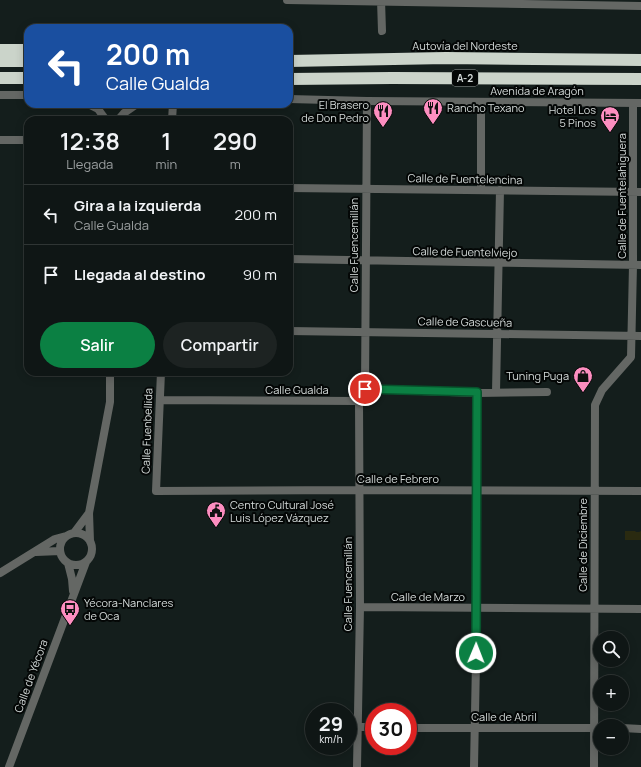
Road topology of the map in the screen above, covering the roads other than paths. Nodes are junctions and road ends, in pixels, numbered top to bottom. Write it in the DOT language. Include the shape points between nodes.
graph roads {
  1 [pos="287,0"];
  2 [pos="381,0"];
  3 [pos="465,2"];
  4 [pos="641,6"];
  5 [pos="382,31"];
  6 [pos="0,50"];
  7 [pos="24,50"];
  8 [pos="0,54"];
  9 [pos="24,54"];
  10 [pos="293,55"];
  11 [pos="446,58"];
  12 [pos="641,60"];
  13 [pos="0,61"];
  14 [pos="24,61"];
  15 [pos="293,61"];
  16 [pos="0,78"];
  17 [pos="24,78"];
  18 [pos="293,79"];
  19 [pos="641,79"];
  20 [pos="0,95"];
  21 [pos="24,95"];
  22 [pos="293,99"];
  23 [pos="366,101"];
  24 [pos="480,102"];
  25 [pos="637,103"];
  26 [pos="96,108"];
  27 [pos="131,108"];
  28 [pos="103,116"];
  29 [pos="121,116"];
  30 [pos="0,140"];
  31 [pos="24,140"];
  32 [pos="293,188"];
  33 [pos="365,189"];
  34 [pos="481,190"];
  35 [pos="500,190"];
  36 [pos="637,192"];
  37 [pos="293,259"];
  38 [pos="365,261"];
  39 [pos="499,263"];
  40 [pos="637,265"];
  41 [pos="293,331"];
  42 [pos="365,332"];
  43 [pos="497,334"];
  44 [pos="631,336"];
  45 [pos="641,336"];
  46 [pos="110,376"];
  47 [pos="161,376"];
  48 [pos="365,389"];
  49 [pos="477,392"];
  50 [pos="496,392"];
  51 [pos="547,392"];
  52 [pos="160,400"];
  53 [pos="359,401"];
  54 [pos="358,490"];
  55 [pos="478,490"];
  56 [pos="156,491"];
  57 [pos="594,491"];
  58 [pos="641,491"];
  59 [pos="89,513"];
  60 [pos="70,534"];
  61 [pos="90,541"];
  62 [pos="60,551"];
  63 [pos="33,553"];
  64 [pos="86,562"];
  65 [pos="68,563"];
  66 [pos="0,573"];
  67 [pos="73,593"];
  68 [pos="360,607"];
  69 [pos="477,608"];
  70 [pos="594,609"];
  71 [pos="641,609"];
  72 [pos="597,719"];
  73 [pos="357,727"];
  74 [pos="365,727"];
  75 [pos="417,728"];
  76 [pos="475,728"];
  77 [pos="593,728"];
  78 [pos="629,728"];
  79 [pos="641,729"];
  80 [pos="357,755"];
  81 [pos="595,755"];
  82 [pos="9,767"];
  83 [pos="357,767"];
  84 [pos="474,767"];
  85 [pos="594,767"];
  1 -- 2 [label="street"];
  2 -- 3 [label="street"];
  2 -- 5 [label="street"];
  3 -- 4 [label="street"];
  6 -- 7 [label="highway"];
  8 -- 9 [label="highway"];
  10 -- 11 [label="highway" via="419,54"];
  11 -- 12 [label="highway, Autovía del Nordeste / A-2"];
  11 -- 15 [label="highway, Autovía del Nordeste / A-2"];
  13 -- 14 [label="highway"];
  16 -- 17 [label="highway"];
  18 -- 19 [label="highway, A-2"];
  20 -- 21 [label="street"];
  22 -- 23 [label="street, Avenida de Aragón"];
  23 -- 24 [label="street, Avenida de Aragón"];
  23 -- 33 [label="street, Calle Fuencemillán"];
  24 -- 25 [label="street, Avenida de Aragón"];
  24 -- 34 [label="street"];
  25 -- 36 [label="street, Calle de Fuentelahiguera"];
  26 -- 28 [label="street"];
  27 -- 29 [label="street"];
  30 -- 31 [label="street"];
  32 -- 33 [label="street, Calle de Fuentelencina"];
  33 -- 34 [label="street, Calle de Fuentelencina"];
  33 -- 38 [label="street, Calle Fuencemillán"];
  34 -- 35 [label="street, Calle de Fuentelencina"];
  35 -- 36 [label="street, Calle de Fuentelencina"];
  35 -- 39 [label="street"];
  36 -- 40 [label="street, Calle de Fuentelahiguera"];
  37 -- 38 [label="street, Calle de Fuentelviejo"];
  38 -- 39 [label="street, Calle de Fuentelviejo"];
  38 -- 42 [label="street, Calle Fuencemillán"];
  39 -- 40 [label="street, Calle de Fuentelviejo"];
  39 -- 43 [label="street"];
  40 -- 44 [label="street, Calle de Fuentelahiguera"];
  41 -- 42 [label="street, Calle de Gascueña"];
  42 -- 43 [label="street, Calle de Gascueña"];
  42 -- 48 [label="street, Calle Fuencemillán"];
  43 -- 44 [label="street, Calle de Gascueña"];
  43 -- 50 [label="street"];
  44 -- 45 [label="street, Calle de Gascueña"];
  44 -- 57 [label="street, Calle de Diciembre" via="630,357 602,390 595,404"];
  46 -- 59 [label="street" via="110,402"];
  47 -- 52 [label="street, Calle Fuenbellida"];
  48 -- 49 [label="street"];
  48 -- 53 [label="street"];
  49 -- 50 [label="street"];
  49 -- 55 [label="street"];
  50 -- 51 [label="street"];
  52 -- 53 [label="street, Calle Gualda"];
  52 -- 56 [label="street, Calle Fuenbellida"];
  53 -- 54 [label="street, Calle Fuencemillán"];
  54 -- 55 [label="street, Calle de Febrero"];
  54 -- 56 [label="street, Calle de Febrero"];
  54 -- 68 [label="street, Calle Fuencemillán"];
  55 -- 57 [label="street, Calle de Febrero"];
  55 -- 69 [label="street"];
  57 -- 58 [label="street, Calle de Febrero"];
  57 -- 70 [label="street, Calle de Diciembre"];
  59 -- 60 [label="street"];
  59 -- 61 [label="street"];
  60 -- 61 [label="street" via="80,533"];
  60 -- 62 [label="street" via="62,540"];
  60 -- 63 [label="street" via="55,539"];
  61 -- 64 [label="street" via="92,553"];
  62 -- 63 [label="street"];
  62 -- 65 [label="street" via="62,558"];
  63 -- 66 [label="street"];
  64 -- 65 [label="street" via="81,565"];
  64 -- 67 [label="street, Calle de Yécora"];
  65 -- 67 [label="street, Calle de Yécora"];
  67 -- 82 [label="street, Calle de Yécora"];
  68 -- 69 [label="street, Calle de Marzo"];
  68 -- 73 [label="street, Calle Fuencemillán"];
  69 -- 70 [label="street, Calle de Marzo"];
  69 -- 76 [label="street"];
  70 -- 71 [label="street, Calle de Marzo"];
  70 -- 72 [label="street, Calle de Diciembre"];
  73 -- 74 [label="street"];
  75 -- 76 [label="street, Calle de Abril"];
  76 -- 77 [label="street, Calle de Abril"];
  76 -- 84 [label="street"];
  78 -- 79 [label="street"];
  80 -- 83 [label="street, Calle Fuencemillán"];
  81 -- 85 [label="street, Calle de Diciembre"];
}
